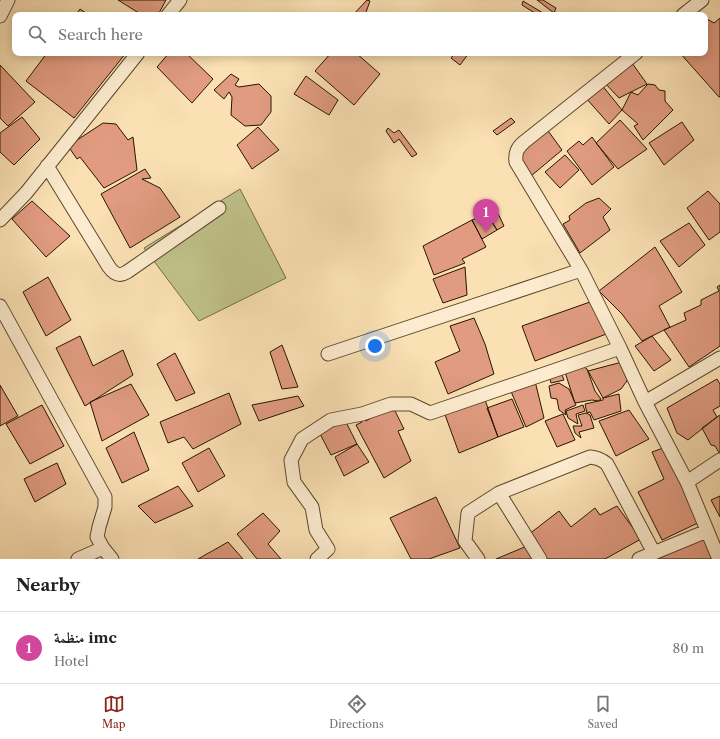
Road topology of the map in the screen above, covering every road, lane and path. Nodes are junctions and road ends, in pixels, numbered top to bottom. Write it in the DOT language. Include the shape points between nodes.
graph roads {
  1 [pos="8,0"];
  2 [pos="180,0"];
  3 [pos="702,0"];
  4 [pos="170,12"];
  5 [pos="687,12"];
  6 [pos="0,16"];
  7 [pos="136,56"];
  8 [pos="632,56"];
  9 [pos="47,166"];
  10 [pos="219,208"];
  11 [pos="0,220"];
  12 [pos="581,270"];
  13 [pos="0,306"];
  14 [pos="620,348"];
  15 [pos="328,354"];
  16 [pos="720,358"];
  17 [pos="645,402"];
  18 [pos="720,460"];
  19 [pos="687,482"];
  20 [pos="499,493"];
  21 [pos="707,531"];
  22 [pos="103,548"];
  23 [pos="654,553"];
  24 [pos="78,559"];
  25 [pos="112,559"];
  26 [pos="317,559"];
  27 [pos="478,559"];
  28 [pos="540,559"];
  29 [pos="639,559"];
  30 [pos="719,559"];
  1 -- 6 [label="street"];
  2 -- 4 [label="street"];
  3 -- 5 [label="street"];
  7 -- 9 [label="street"];
  8 -- 12 [label="street" via="518,147 515,154 519,169"];
  9 -- 10 [label="street" via="109,267 117,275 127,272"];
  9 -- 11 [label="street"];
  12 -- 14 [label="street"];
  12 -- 15 [label="street"];
  13 -- 22 [label="street" via="105,497 97,537"];
  14 -- 17 [label="street"];
  14 -- 26 [label="street" via="430,413 411,404 391,404 362,414 331,420 302,439 291,460 294,482 312,508 316,530 328,549"];
  16 -- 17 [label="street"];
  17 -- 19 [label="street"];
  18 -- 19 [label="street"];
  19 -- 21 [label="street"];
  20 -- 23 [label="street" via="590,457 602,460 607,464"];
  20 -- 27 [label="street" via="468,513 465,541"];
  20 -- 28 [label="street"];
  21 -- 23 [label="street"];
  21 -- 30 [label="street"];
  22 -- 24 [label="street"];
  22 -- 25 [label="street"];
  23 -- 29 [label="street"];
}
